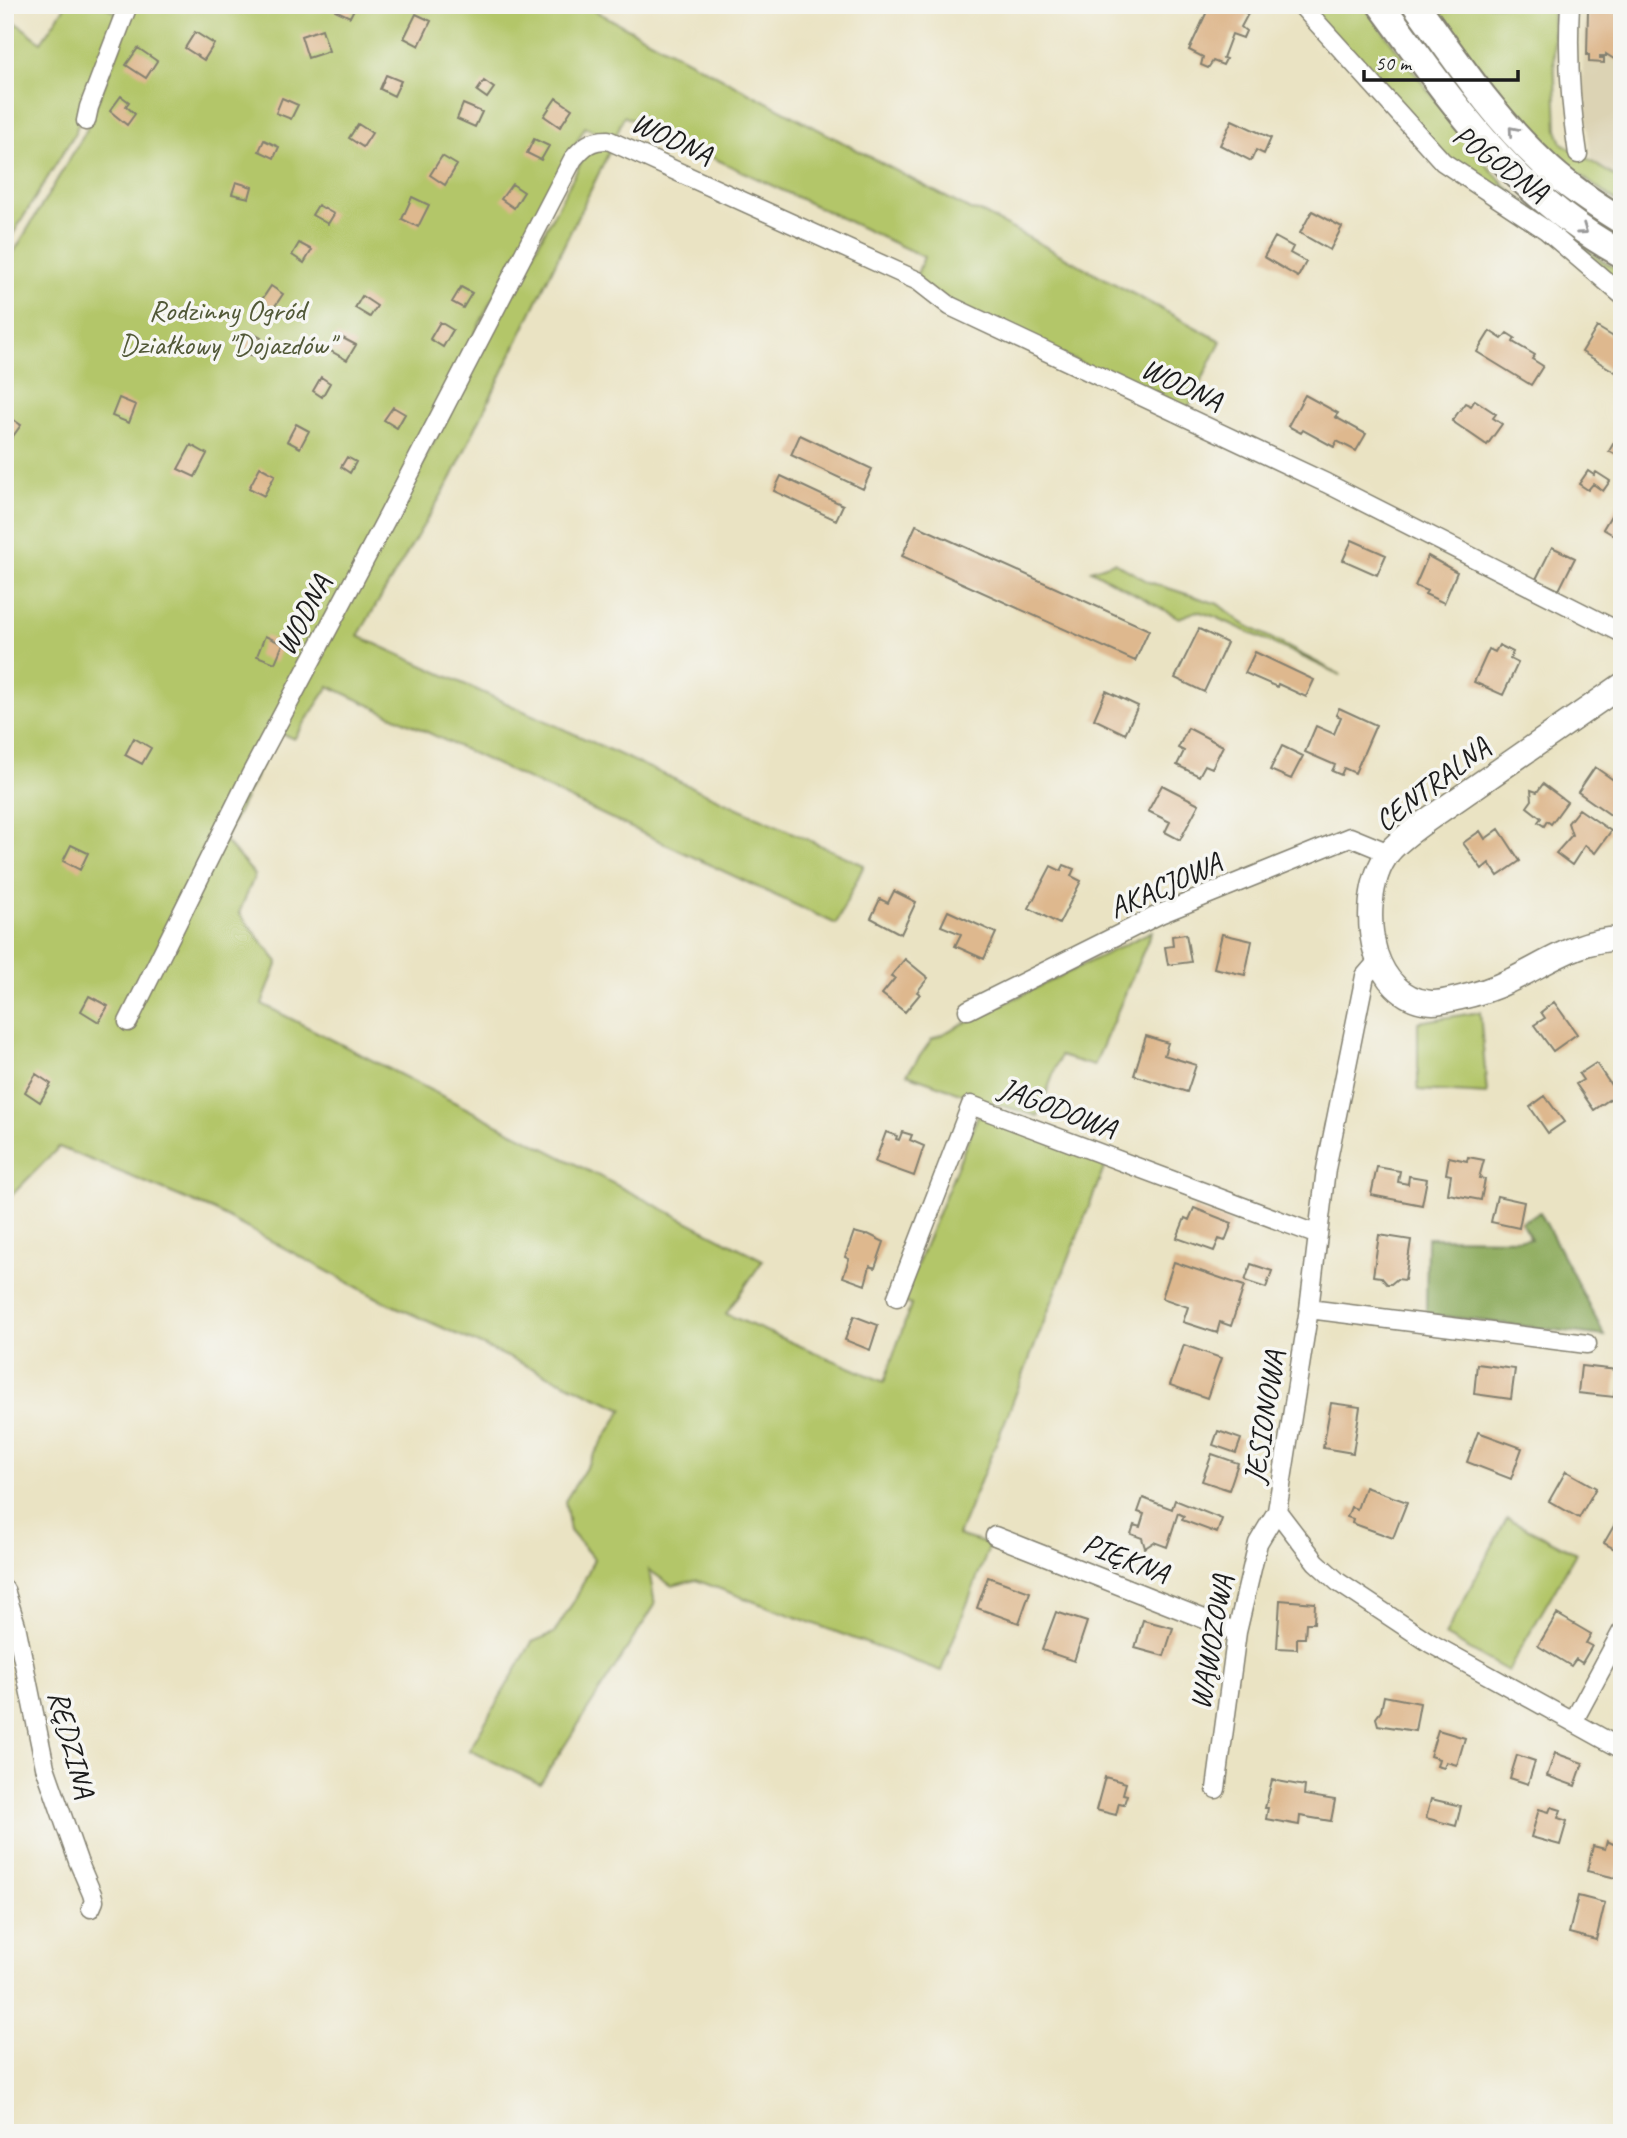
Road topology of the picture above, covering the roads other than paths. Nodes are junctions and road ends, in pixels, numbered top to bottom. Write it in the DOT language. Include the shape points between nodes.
graph roads {
  1 [pos="128,5"];
  2 [pos="1301,5"];
  3 [pos="1381,5"];
  4 [pos="1416,5"];
  5 [pos="1570,5"];
  6 [pos="86,121"];
  7 [pos="1578,154"];
  8 [pos="1622,220"];
  9 [pos="1622,254"];
  10 [pos="1622,295"];
  11 [pos="1622,633"];
  12 [pos="1622,685"];
  13 [pos="1389,853"];
  14 [pos="1622,939"];
  15 [pos="1378,961"];
  16 [pos="968,1010"];
  17 [pos="128,1022"];
  18 [pos="1318,1235"];
  19 [pos="897,1297"];
  20 [pos="1308,1309"];
  21 [pos="1587,1343"];
  22 [pos="1277,1511"];
  23 [pos="995,1536"];
  24 [pos="5,1590"];
  25 [pos="1622,1631"];
  26 [pos="1237,1632"];
  27 [pos="1573,1721"];
  28 [pos="1622,1749"];
  29 [pos="1216,1789"];
  30 [pos="91,1908"];
  1 -- 6 [label="street"];
  2 -- 10 [label="street, POGODNA" via="1443,162 1546,230"];
  3 -- 9 [label="main road, one-way" via="1495,155 1559,214"];
  8 -- 4 [label="main road, one-way" via="1540,161 1487,101"];
  5 -- 7 [label="street" via="1567,57"];
  11 -- 17 [label="street, WODNA" via="1326,483 950,306 918,281 608,139 595,140 573,159 251,774"];
  12 -- 13 [label="street, CENTRALNA" via="1422,824"];
  13 -- 15 [label="street, CENTRALNA" via="1372,901 1371,930"];
  13 -- 16 [label="street, AKACJOWA" via="1350,837 1160,914"];
  14 -- 15 [label="street, CENTRALNA" via="1579,945 1486,992 1430,1003 1399,990"];
  15 -- 18 [label="street, JESIONOWA" via="1365,976 1326,1169"];
  18 -- 19 [label="street, JAGODOWA" via="971,1105"];
  18 -- 20 [label="street, JESIONOWA"];
  20 -- 21 [label="street"];
  20 -- 22 [label="street, JESIONOWA"];
  22 -- 26 [label="street, WĄWOZOWA" via="1258,1543"];
  22 -- 27 [label="street, JESIONOWA" via="1316,1562 1338,1581 1430,1643"];
  23 -- 26 [label="street, PIĘKNA"];
  24 -- 30 [label="street, RĘDZINA" via="45,1767 92,1894"];
  25 -- 27 [label="street"];
  26 -- 29 [label="street, WĄWOZOWA"];
  27 -- 28 [label="street, JESIONOWA"];
}
